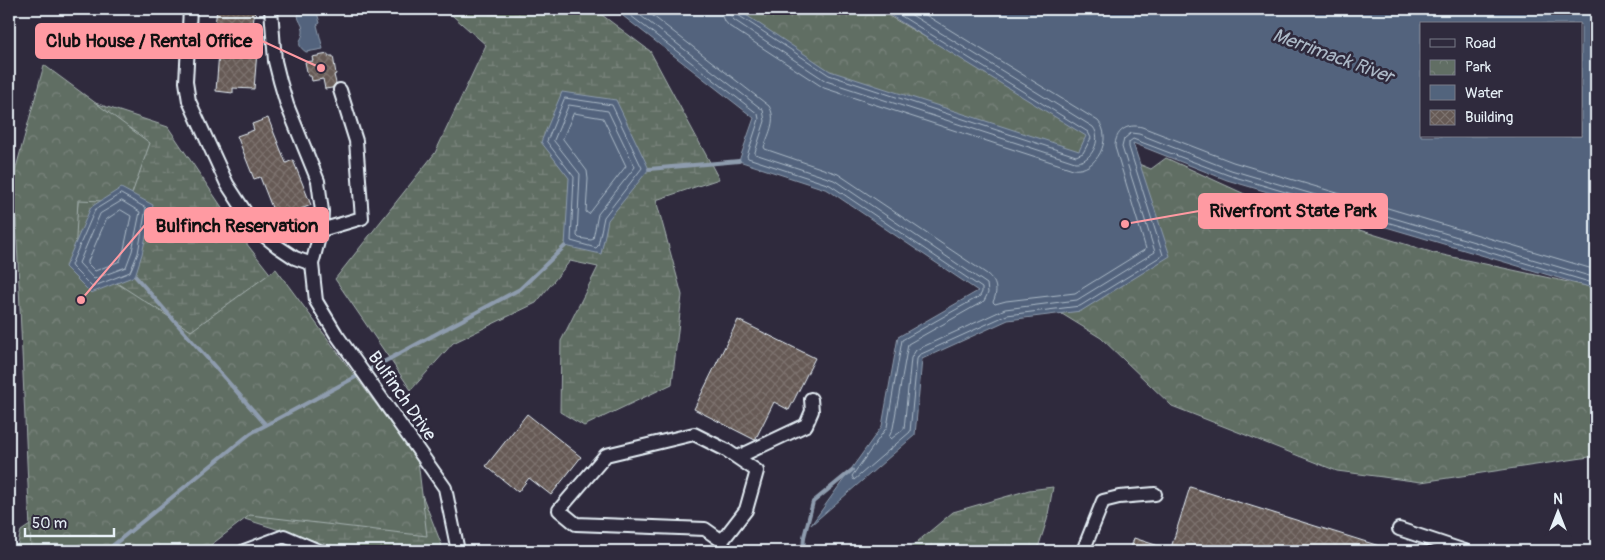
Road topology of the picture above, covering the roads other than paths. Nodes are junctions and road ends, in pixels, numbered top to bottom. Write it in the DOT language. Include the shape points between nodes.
graph roads {
  1 [pos="190,9"];
  2 [pos="271,9"];
  3 [pos="340,90"];
  4 [pos="321,230"];
  5 [pos="312,264"];
  6 [pos="811,398"];
  7 [pos="738,458"];
  8 [pos="1155,494"];
  9 [pos="1399,529"];
  10 [pos="724,546"];
  11 [pos="244,551"];
  12 [pos="319,551"];
  13 [pos="458,551"];
  14 [pos="1083,551"];
  15 [pos="1466,551"];
  1 -- 5 [label="street" via="186,82 189,101 223,175 257,230 289,254"];
  2 -- 4 [label="street, Bulfinch Drive" via="275,61 287,105 318,181"];
  3 -- 4 [label="street" via="356,141 362,218"];
  4 -- 5 [label="street, Bulfinch Drive"];
  5 -- 13 [label="street, Bulfinch Drive" via="319,307 445,488"];
  6 -- 7 [label="street" via="812,410 806,425"];
  7 -- 10 [label="street" via="757,471 746,510"];
  7 -- 10 [label="street" via="694,434 606,455 559,510 576,524 705,529"];
  8 -- 14 [label="street" via="1119,497 1103,502"];
  9 -- 15 [label="street"];
  11 -- 12 [label="street" via="284,536"];
}
